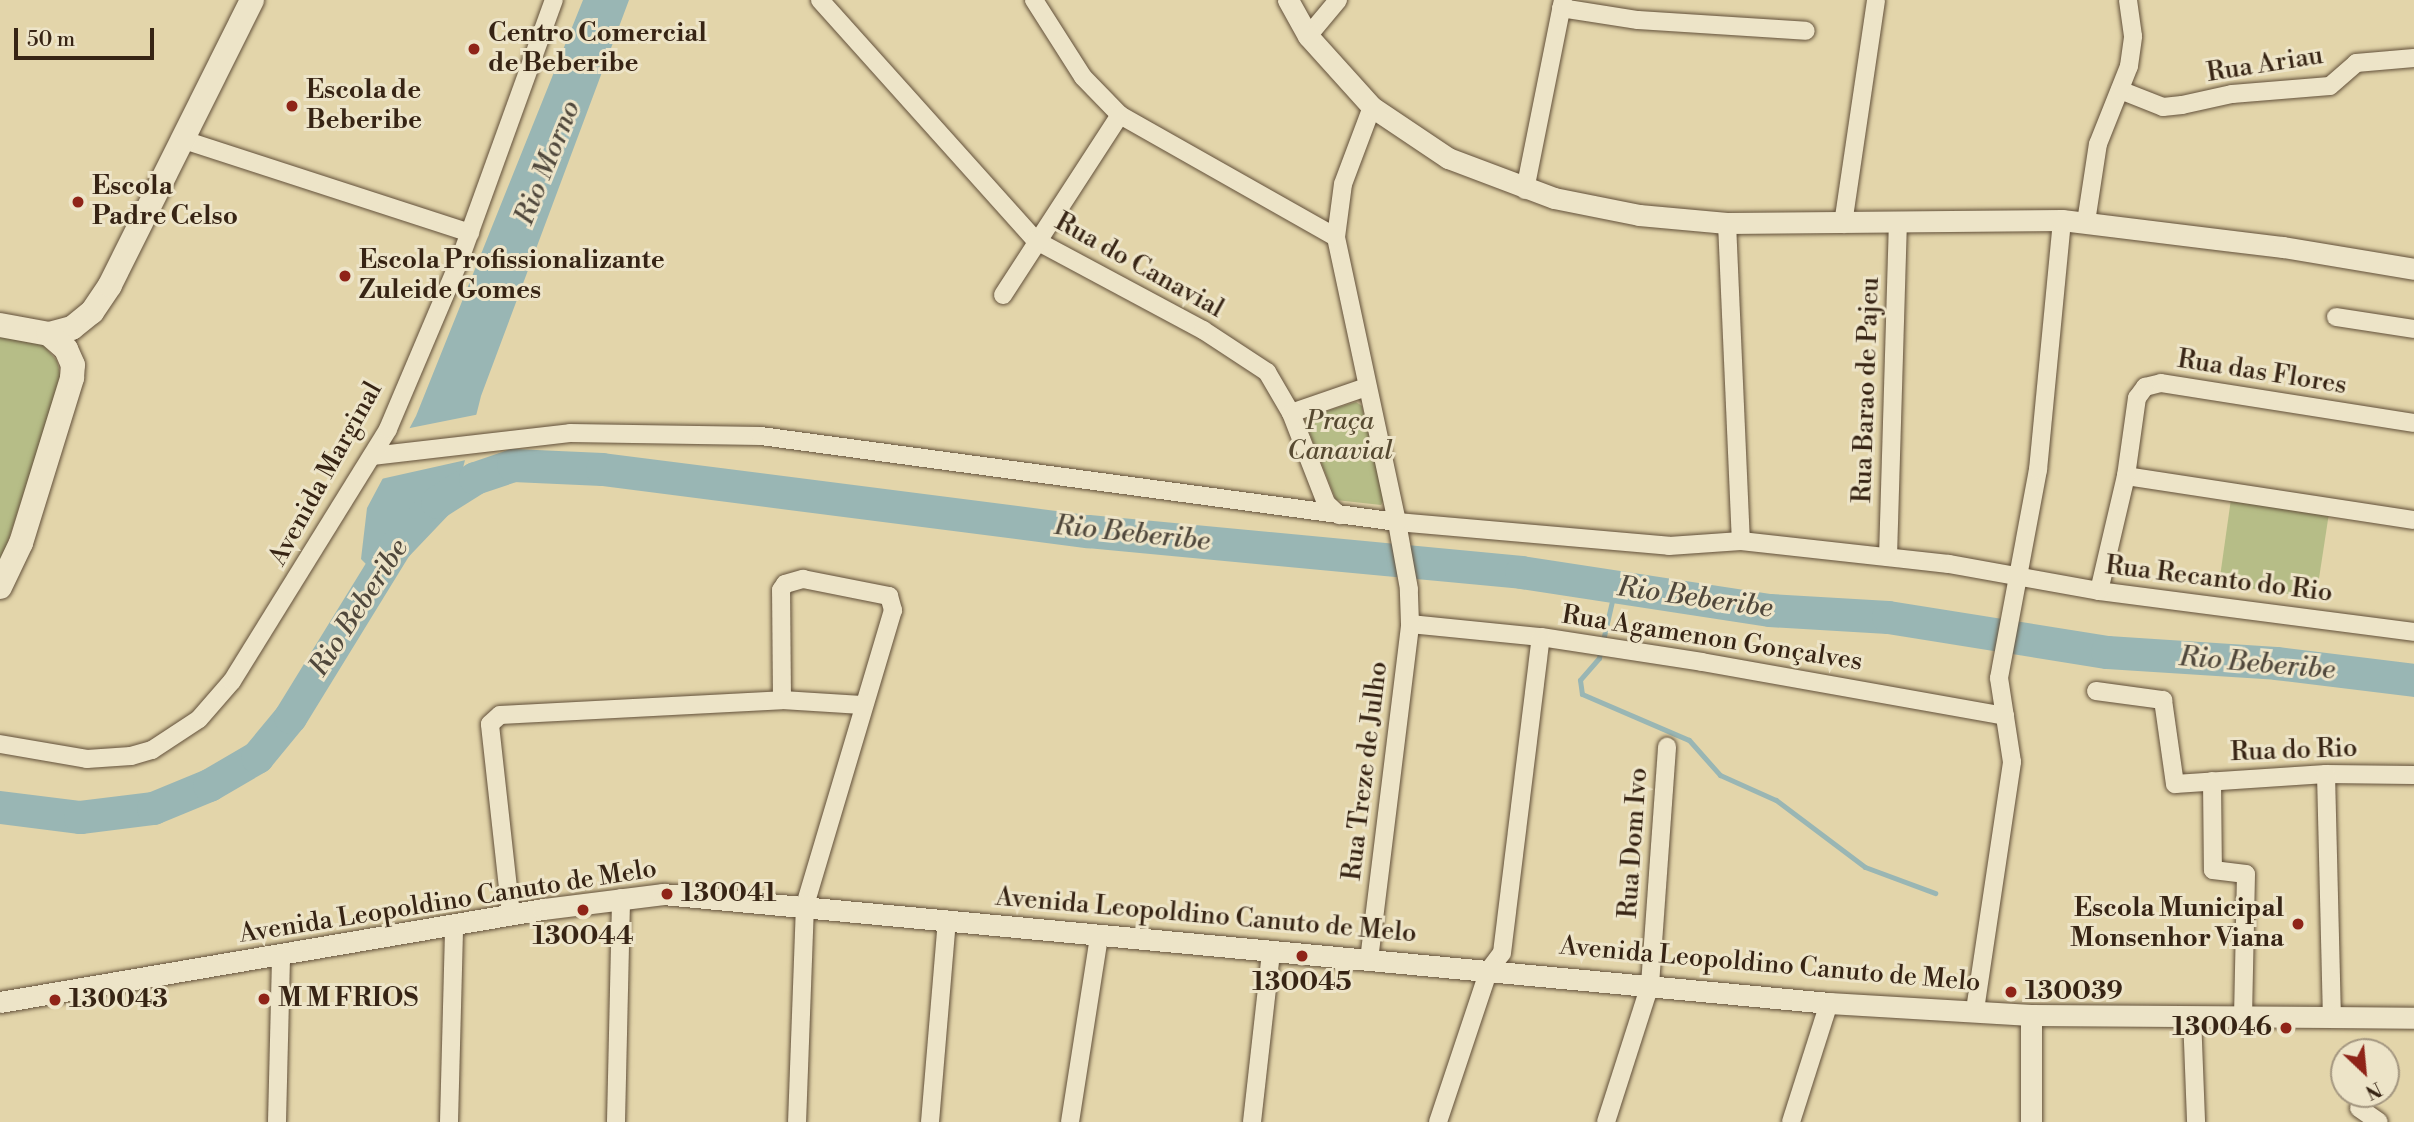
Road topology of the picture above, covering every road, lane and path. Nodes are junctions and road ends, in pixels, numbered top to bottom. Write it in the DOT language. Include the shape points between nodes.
graph roads {
  1 [pos="252,0"];
  2 [pos="554,0"];
  3 [pos="820,0"];
  4 [pos="1034,0"];
  5 [pos="1288,0"];
  6 [pos="1338,0"];
  7 [pos="1876,0"];
  8 [pos="2127,0"];
  9 [pos="1562,4"];
  10 [pos="1806,31"];
  11 [pos="1308,36"];
  12 [pos="2414,58"];
  13 [pos="2120,90"];
  14 [pos="1372,107"];
  15 [pos="1120,115"];
  16 [pos="181,139"];
  17 [pos="1525,190"];
  18 [pos="2062,220"];
  19 [pos="2086,222"];
  20 [pos="1727,223"];
  21 [pos="1843,224"];
  22 [pos="1898,225"];
  23 [pos="470,233"];
  24 [pos="1336,237"];
  25 [pos="1035,240"];
  26 [pos="2414,269"];
  27 [pos="1003,295"];
  28 [pos="2336,317"];
  29 [pos="0,325"];
  30 [pos="2414,329"];
  31 [pos="50,334"];
  32 [pos="1366,387"];
  33 [pos="1291,413"];
  34 [pos="2414,423"];
  35 [pos="380,455"];
  36 [pos="2126,476"];
  37 [pos="1339,515"];
  38 [pos="2414,520"];
  39 [pos="1397,522"];
  40 [pos="1741,541"];
  41 [pos="1888,557"];
  42 [pos="2017,577"];
  43 [pos="0,587"];
  44 [pos="2099,591"];
  45 [pos="1410,624"];
  46 [pos="2414,632"];
  47 [pos="1542,637"];
  48 [pos="2096,691"];
  49 [pos="782,700"];
  50 [pos="862,705"];
  51 [pos="2005,716"];
  52 [pos="0,744"];
  53 [pos="1667,747"];
  54 [pos="2326,774"];
  55 [pos="2414,775"];
  56 [pos="2213,781"];
  57 [pos="621,898"];
  58 [pos="805,905"];
  59 [pos="511,915"];
  60 [pos="947,920"];
  61 [pos="454,926"];
  62 [pos="1100,936"];
  63 [pos="1271,952"];
  64 [pos="281,956"];
  65 [pos="1370,960"];
  66 [pos="1489,970"];
  67 [pos="1650,985"];
  68 [pos="0,1002"];
  69 [pos="1829,1003"];
  70 [pos="1975,1010"];
  71 [pos="2031,1015"];
  72 [pos="2192,1016"];
  73 [pos="2332,1016"];
  74 [pos="2243,1018"];
  75 [pos="2414,1018"];
  76 [pos="2359,1108"];
  77 [pos="277,1122"];
  78 [pos="449,1122"];
  79 [pos="616,1122"];
  80 [pos="797,1122"];
  81 [pos="930,1122"];
  82 [pos="1070,1122"];
  83 [pos="1251,1122"];
  84 [pos="1438,1122"];
  85 [pos="1606,1122"];
  86 [pos="1791,1122"];
  87 [pos="2031,1122"];
  88 [pos="2196,1122"];
  89 [pos="2379,1122"];
  1 -- 16 [label="main road"];
  2 -- 23 [label="street, Avenida Marginal"];
  3 -- 25 [label="street, Rua do Canavial"];
  4 -- 15 [label="street" via="1083,77"];
  5 -- 11 [label="street"];
  6 -- 11 [label="street"];
  7 -- 21 [label="street"];
  8 -- 13 [label="street" via="2133,36"];
  9 -- 10 [label="street" via="1638,20"];
  9 -- 17 [label="street"];
  11 -- 14 [label="street"];
  12 -- 13 [label="street, Rua Ariau" via="2356,63 2330,86 2232,94 2163,107"];
  13 -- 19 [label="street" via="2098,144"];
  14 -- 17 [label="street" via="1448,158"];
  14 -- 24 [label="street, Rua Treze de Julho" via="1343,184"];
  15 -- 24 [label="street"];
  15 -- 25 [label="street"];
  16 -- 23 [label="street"];
  16 -- 31 [label="main road" via="92,312 72,328"];
  17 -- 20 [label="street" via="1639,215"];
  18 -- 19 [label="street"];
  18 -- 22 [label="street"];
  18 -- 42 [label="street" via="2038,470"];
  19 -- 26 [label="street"];
  20 -- 21 [label="street"];
  20 -- 40 [label="street"];
  21 -- 22 [label="street"];
  22 -- 41 [label="street, Rua Barao de Pajeu"];
  23 -- 35 [label="street, Avenida Marginal"];
  24 -- 32 [label="street, Rua Treze de Julho"];
  25 -- 27 [label="street"];
  25 -- 33 [label="street, Rua do Canavial" via="1244,353 1266,372"];
  28 -- 30 [label="street"];
  29 -- 31 [label="main road"];
  31 -- 43 [label="main road" via="66,349 73,365 72,378 21,543"];
  32 -- 33 [label="street"];
  32 -- 39 [label="street, Rua Treze de Julho"];
  33 -- 37 [label="street, Rua do Canavial" via="1326,503"];
  34 -- 36 [label="street, Rua das Flores" via="2153,384 2137,398"];
  35 -- 37 [label="street" via="570,433 761,436"];
  35 -- 52 [label="street, Avenida Marginal" via="232,681 199,719 152,750 131,757 87,759"];
  36 -- 38 [label="street"];
  36 -- 44 [label="street, Rua das Flores"];
  37 -- 39 [label="street"];
  39 -- 40 [label="street, Rua Recanto do Rio" via="1669,546"];
  39 -- 45 [label="street, Rua Treze de Julho"];
  40 -- 41 [label="street, Rua Recanto do Rio"];
  41 -- 42 [label="street, Rua Recanto do Rio"];
  42 -- 44 [label="street, Rua Recanto do Rio"];
  42 -- 51 [label="street" via="1999,678"];
  44 -- 46 [label="street, Rua Recanto do Rio"];
  45 -- 47 [label="street, Rua Agamenon Gonçalves"];
  45 -- 65 [label="street, Rua Treze de Julho"];
  47 -- 51 [label="street, Rua Agamenon Gonçalves"];
  47 -- 66 [label="street" via="1502,953"];
  48 -- 56 [label="street, Rua do Rio" via="2164,700 2175,784"];
  49 -- 50 [label="street"];
  49 -- 50 [label="street" via="781,590 792,580 803,579 883,593 893,602"];
  49 -- 59 [label="street" via="507,713 490,724"];
  50 -- 58 [label="street"];
  51 -- 70 [label="street" via="2011,771"];
  53 -- 67 [label="street, Rua Dom Ivo"];
  54 -- 55 [label="street, Rua do Rio"];
  54 -- 56 [label="street, Rua do Rio"];
  54 -- 73 [label="street"];
  56 -- 74 [label="street" via="2213,870 2246,874"];
  57 -- 58 [label="street, Avenida Leopoldino Canuto de Melo" via="705,895"];
  57 -- 59 [label="street, Avenida Leopoldino Canuto de Melo"];
  57 -- 79 [label="street"];
  58 -- 60 [label="street, Avenida Leopoldino Canuto de Melo"];
  58 -- 80 [label="street"];
  59 -- 61 [label="street, Avenida Leopoldino Canuto de Melo"];
  60 -- 62 [label="street, Avenida Leopoldino Canuto de Melo"];
  60 -- 81 [label="street"];
  61 -- 64 [label="street, Avenida Leopoldino Canuto de Melo"];
  61 -- 78 [label="street"];
  62 -- 63 [label="street, Avenida Leopoldino Canuto de Melo"];
  62 -- 82 [label="street"];
  63 -- 65 [label="street, Avenida Leopoldino Canuto de Melo"];
  63 -- 83 [label="street"];
  64 -- 68 [label="street, Avenida Leopoldino Canuto de Melo"];
  64 -- 77 [label="street"];
  65 -- 66 [label="street, Avenida Leopoldino Canuto de Melo"];
  66 -- 67 [label="street, Avenida Leopoldino Canuto de Melo"];
  66 -- 84 [label="street"];
  67 -- 69 [label="street, Avenida Leopoldino Canuto de Melo"];
  67 -- 85 [label="street, Rua Dom Ivo"];
  69 -- 70 [label="street, Avenida Leopoldino Canuto de Melo"];
  69 -- 86 [label="street"];
  70 -- 71 [label="street, Avenida Leopoldino Canuto de Melo"];
  71 -- 72 [label="street, Avenida Leopoldino Canuto de Melo"];
  71 -- 87 [label="street"];
  72 -- 74 [label="street, Avenida Leopoldino Canuto de Melo"];
  72 -- 88 [label="street"];
  73 -- 74 [label="street, Avenida Leopoldino Canuto de Melo"];
  73 -- 75 [label="street, Avenida Leopoldino Canuto de Melo"];
  76 -- 89 [label="street"];
}
